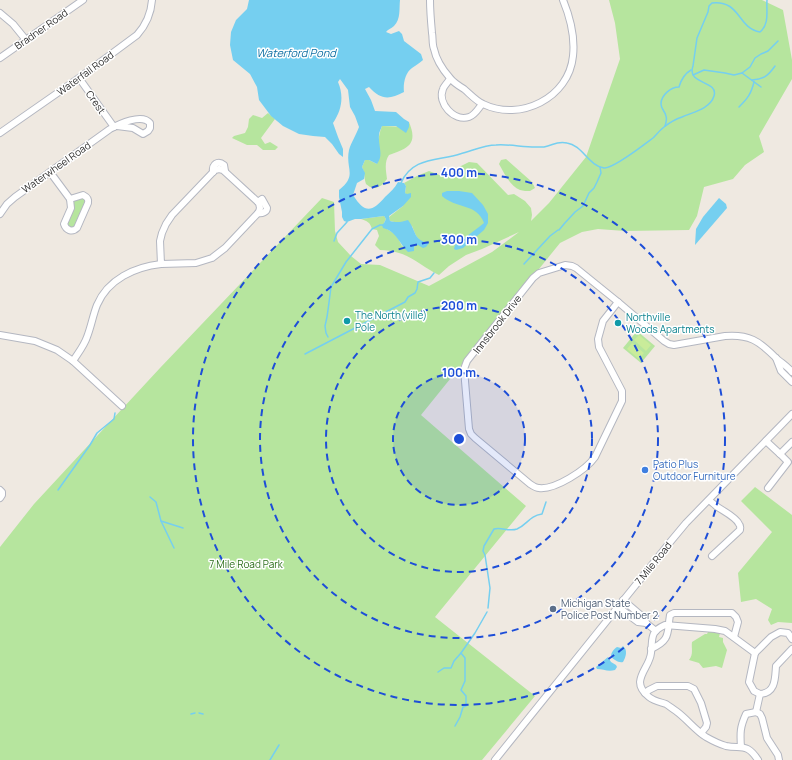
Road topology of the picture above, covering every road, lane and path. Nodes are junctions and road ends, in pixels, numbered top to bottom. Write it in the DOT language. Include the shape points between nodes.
graph roads {
  1 [pos="83,0"];
  2 [pos="152,0"];
  3 [pos="430,0"];
  4 [pos="563,0"];
  5 [pos="0,13"];
  6 [pos="26,40"];
  7 [pos="0,58"];
  8 [pos="79,78"];
  9 [pos="450,79"];
  10 [pos="482,104"];
  11 [pos="115,126"];
  12 [pos="0,133"];
  13 [pos="50,172"];
  14 [pos="70,199"];
  15 [pos="0,214"];
  16 [pos="161,264"];
  17 [pos="618,302"];
  18 [pos="0,335"];
  19 [pos="776,358"];
  20 [pos="73,361"];
  21 [pos="792,372"];
  22 [pos="792,382"];
  23 [pos="122,406"];
  24 [pos="792,414"];
  25 [pos="766,441"];
  26 [pos="792,442"];
  27 [pos="780,454"];
  28 [pos="768,488"];
  29 [pos="0,490"];
  30 [pos="0,498"];
  31 [pos="709,500"];
  32 [pos="712,556"];
  33 [pos="623,600"];
  34 [pos="618,607"];
  35 [pos="646,623"];
  36 [pos="669,625"];
  37 [pos="656,631"];
  38 [pos="734,637"];
  39 [pos="792,639"];
  40 [pos="651,649"];
  41 [pos="792,649"];
  42 [pos="755,653"];
  43 [pos="645,693"];
  44 [pos="760,694"];
  45 [pos="756,712"];
  46 [pos="701,733"];
  47 [pos="741,747"];
  48 [pos="495,760"];
  49 [pos="758,760"];
  50 [pos="779,760"];
  1 -- 6 [label="street, Bradner Road"];
  2 -- 8 [label="street, Waterfall Road" via="149,16 137,35"];
  3 -- 9 [label="street" via="434,49"];
  4 -- 10 [label="street" via="574,40 569,72 561,86 533,107 503,110"];
  5 -- 6 [label="street"];
  6 -- 7 [label="street, Bradner Road"];
  8 -- 11 [label="street, Crest"];
  8 -- 12 [label="street, Waterfall Road"];
  9 -- 10 [label="street"];
  9 -- 10 [label="street" via="443,89 442,96 449,111 461,118 468,117"];
  11 -- 11 [label="street, Waterwheel Road" via="133,128 142,134 148,131 150,126 148,121 142,119"];
  11 -- 13 [label="street, Waterwheel Road"];
  13 -- 14 [label="street"];
  13 -- 15 [label="street, Waterwheel Road" via="11,200"];
  14 -- 14 [label="street" via="70,208 64,224 73,231 78,226 89,201 83,195"];
  16 -- 16 [label="street" via="160,241 166,224 215,170 225,171 258,202 258,213 212,258 196,263"];
  16 -- 20 [label="street" via="134,271 108,288 98,303 86,340"];
  17 -- 17 [label="street, Innsbrook Drive" via="572,266 565,265 539,273 466,364 464,369 471,434 535,487 544,488 564,482 592,462 622,403 622,391 598,342 603,321"];
  17 -- 19 [label="street, Innsbrook Drive" via="669,344 739,336 761,344"];
  18 -- 20 [label="street" via="42,344"];
  19 -- 21 [label="street, Innsbrook Drive"];
  19 -- 22 [label="street, Innsbrook Drive" via="781,370"];
  20 -- 23 [label="street"];
  24 -- 25 [label="street, 7 Mile Road"];
  25 -- 27 [label="street"];
  25 -- 31 [label="street, 7 Mile Road"];
  26 -- 27 [label="street"];
  27 -- 28 [label="street" via="788,462"];
  29 -- 30 [label="street"];
  31 -- 32 [label="street" via="726,511 740,526 740,530"];
  31 -- 33 [label="street, 7 Mile Road" via="671,541"];
  33 -- 34 [label="street, 7 Mile Road"];
  33 -- 35 [label="street" via="643,616"];
  34 -- 35 [label="street" via="638,622"];
  34 -- 48 [label="street, 7 Mile Road"];
  35 -- 37 [label="street"];
  36 -- 37 [label="street"];
  36 -- 38 [label="street" via="715,629 725,631"];
  36 -- 38 [label="street" via="670,615 674,613 732,613 738,622"];
  36 -- 40 [label="street" via="665,639"];
  37 -- 40 [label="street"];
  38 -- 42 [label="street"];
  39 -- 42 [label="street" via="788,634 780,632"];
  40 -- 43 [label="street" via="640,683"];
  41 -- 44 [label="street" via="776,666 770,691"];
  42 -- 44 [label="street" via="749,682 754,691"];
  43 -- 46 [label="street" via="675,710"];
  43 -- 46 [label="street" via="657,686 688,686 694,689 707,723"];
  44 -- 45 [label="street"];
  45 -- 47 [label="street" via="746,714 742,723"];
  45 -- 50 [label="street" via="762,718 767,738"];
  46 -- 47 [label="street" via="718,744"];
  47 -- 49 [label="street" via="752,752"];
}
